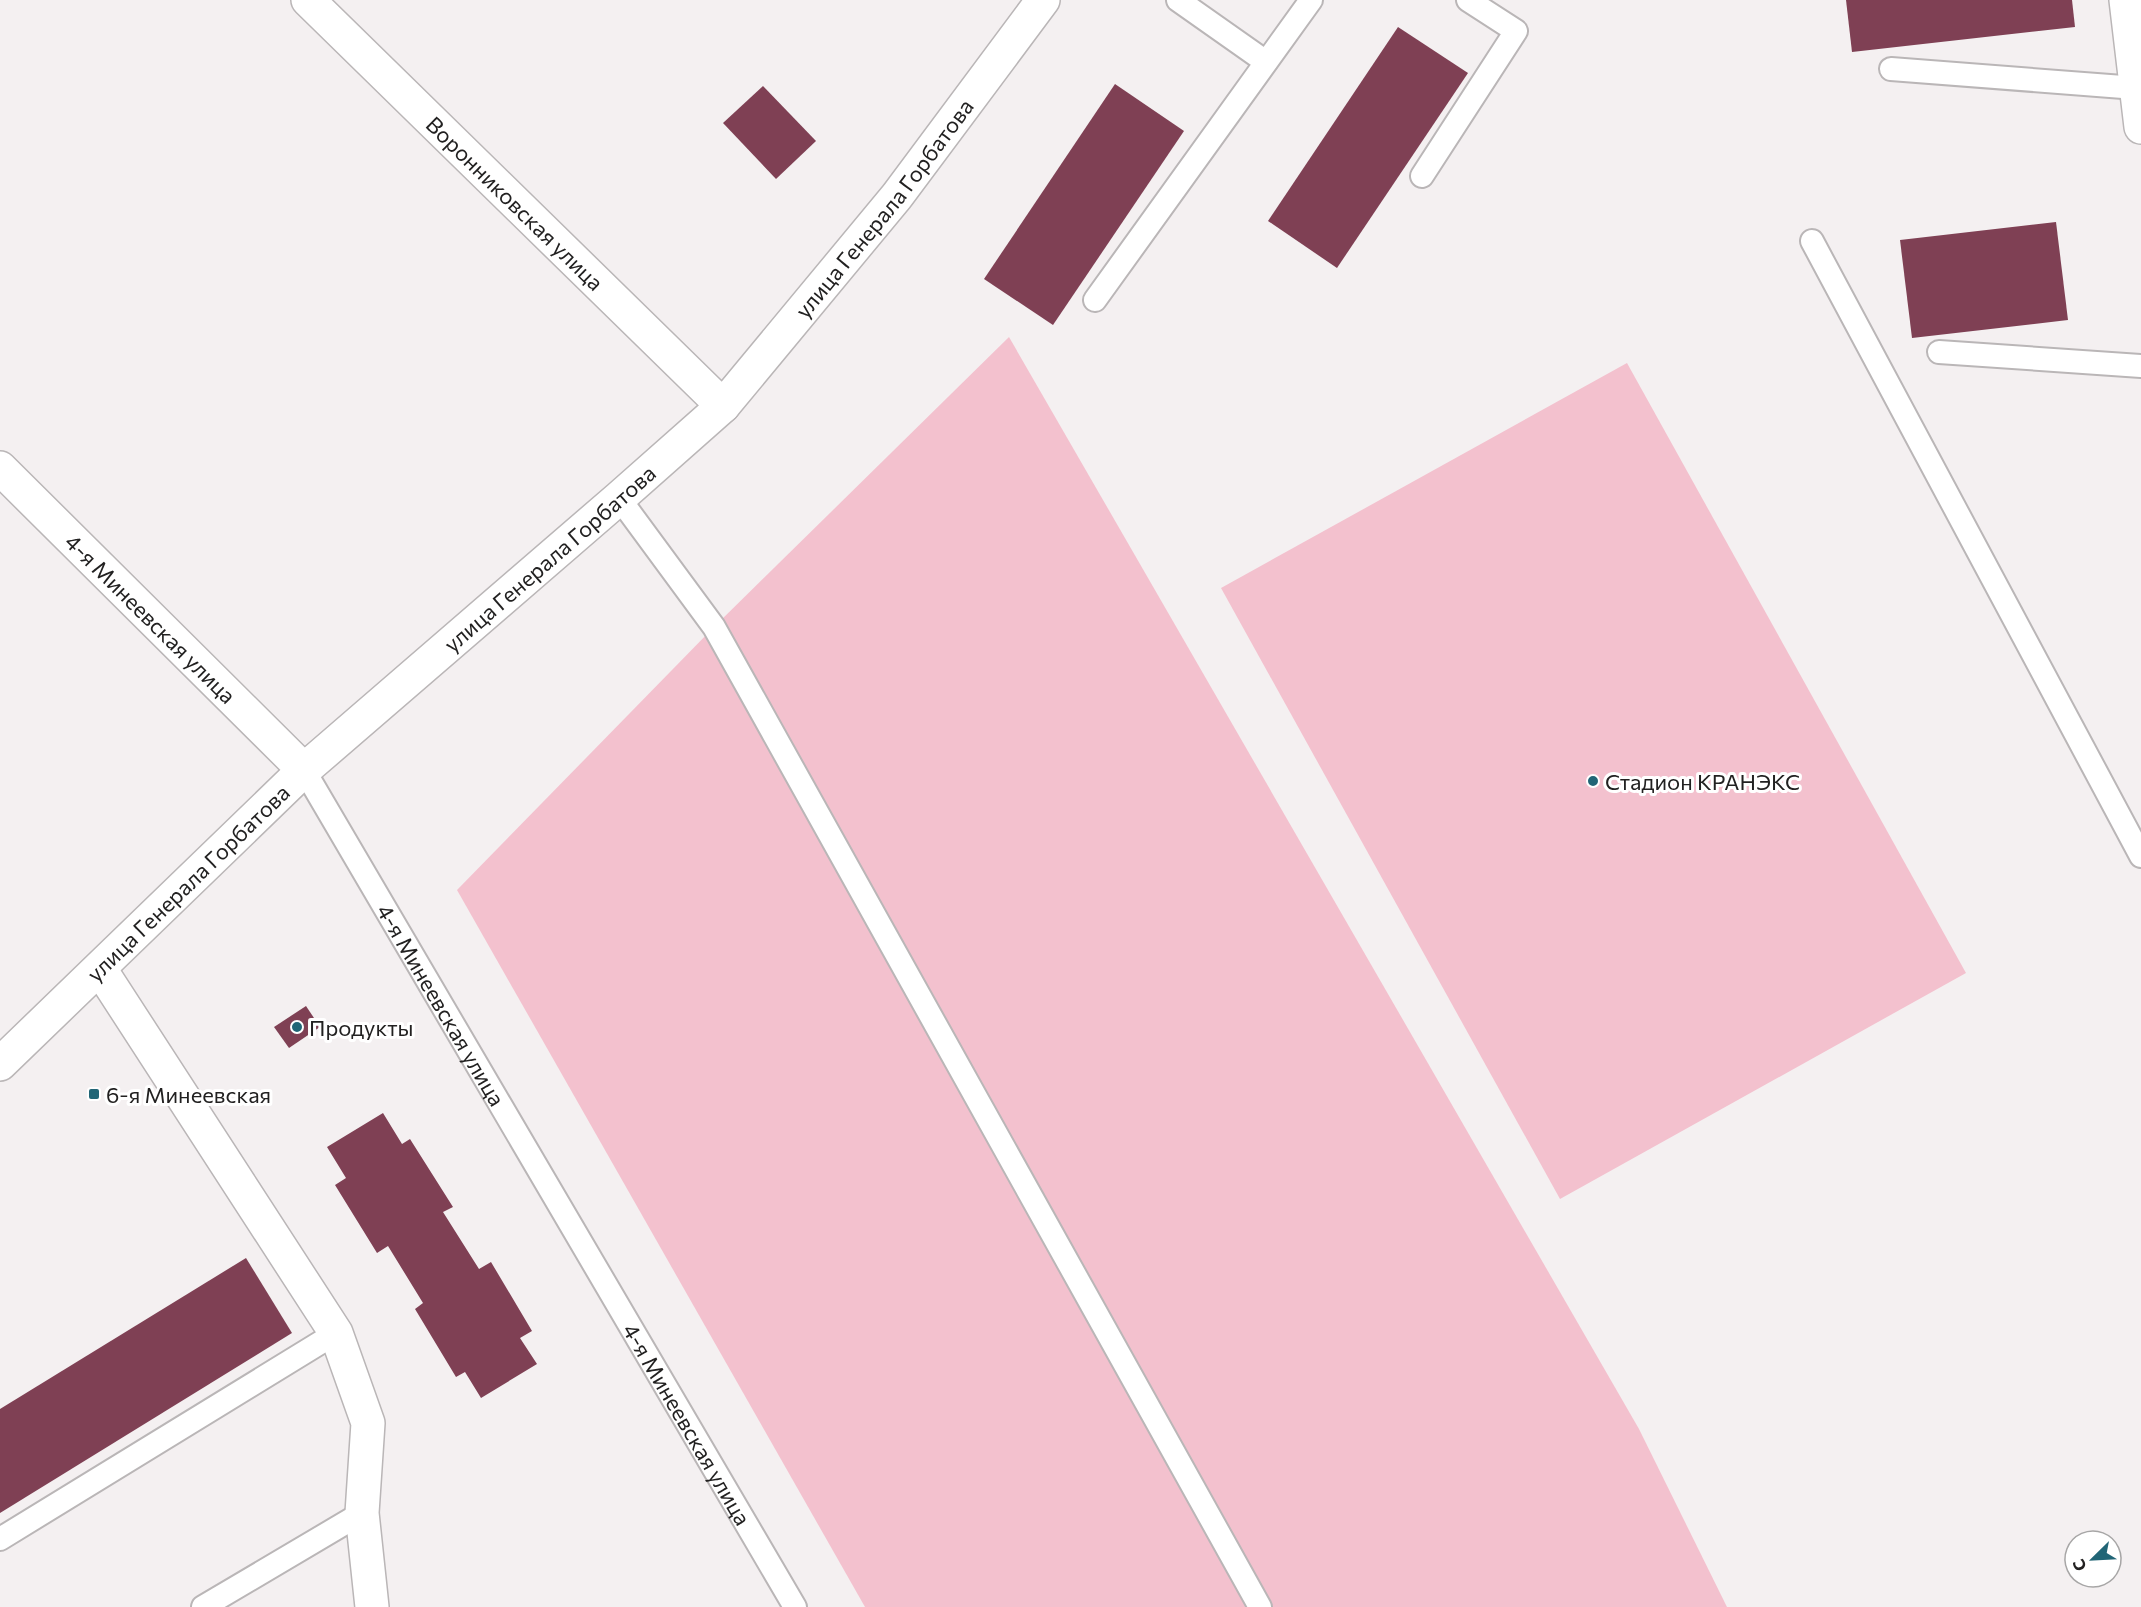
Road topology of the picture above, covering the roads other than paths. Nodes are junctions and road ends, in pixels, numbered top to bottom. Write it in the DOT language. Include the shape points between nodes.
graph roads {
  1 [pos="308,0"];
  2 [pos="1178,0"];
  3 [pos="1311,0"];
  4 [pos="1468,0"];
  5 [pos="2126,0"];
  6 [pos="1034,4"];
  7 [pos="1266,62"];
  8 [pos="1891,69"];
  9 [pos="2136,88"];
  10 [pos="2141,127"];
  11 [pos="1422,176"];
  12 [pos="1812,241"];
  13 [pos="1095,300"];
  14 [pos="1939,352"];
  15 [pos="2141,366"];
  16 [pos="723,406"];
  17 [pos="0,468"];
  18 [pos="619,498"];
  19 [pos="303,770"];
  20 [pos="2141,856"];
  21 [pos="100,969"];
  22 [pos="0,1064"];
  23 [pos="336,1333"];
  24 [pos="362,1513"];
  25 [pos="0,1539"];
  26 [pos="203,1607"];
  27 [pos="372,1607"];
  28 [pos="795,1607"];
  29 [pos="1260,1607"];
  1 -- 16 [label="street, Воронниковская улица"];
  2 -- 7 [label="lane"];
  3 -- 7 [label="lane"];
  4 -- 11 [label="lane" via="1516,31"];
  5 -- 9 [label="street"];
  6 -- 16 [label="street, улица Генерала Горбатова" via="897,196"];
  7 -- 13 [label="lane"];
  8 -- 9 [label="lane"];
  9 -- 10 [label="street"];
  12 -- 20 [label="lane"];
  14 -- 15 [label="lane"];
  16 -- 18 [label="street, улица Генерала Горбатова"];
  17 -- 19 [label="street, 4-я Минеевская улица"];
  18 -- 19 [label="street, улица Генерала Горбатова"];
  18 -- 29 [label="lane" via="714,627"];
  19 -- 21 [label="street, улица Генерала Горбатова"];
  19 -- 28 [label="lane, 4-я Минеевская улица"];
  21 -- 22 [label="street, улица Генерала Горбатова"];
  21 -- 23 [label="street"];
  23 -- 24 [label="street" via="368,1424"];
  23 -- 25 [label="lane"];
  24 -- 26 [label="lane"];
  24 -- 27 [label="street"];
}
